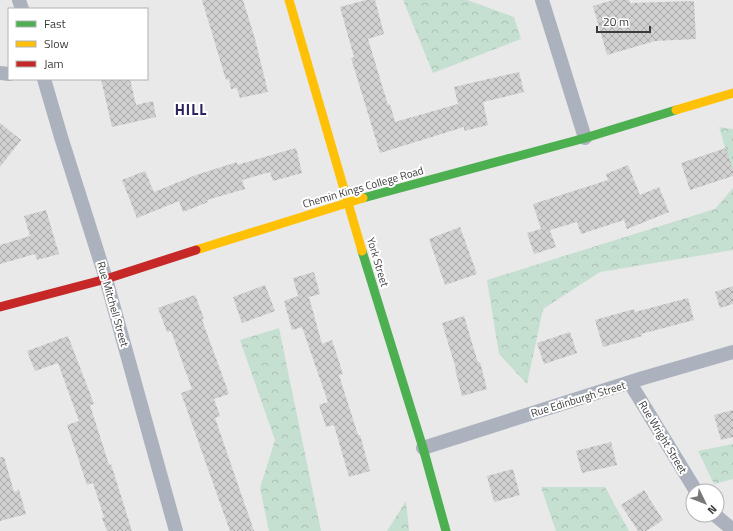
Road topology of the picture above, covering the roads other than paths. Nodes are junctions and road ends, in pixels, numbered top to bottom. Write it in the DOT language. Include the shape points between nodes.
graph roads {
  1 [pos="289,0"];
  2 [pos="542,0"];
  3 [pos="44,80"];
  4 [pos="733,93"];
  5 [pos="585,138"];
  6 [pos="347,202"];
  7 [pos="106,279"];
  8 [pos="0,307"];
  9 [pos="733,352"];
  10 [pos="630,383"];
  11 [pos="423,448"];
  12 [pos="691,483"];
  13 [pos="725,523"];
  14 [pos="733,530"];
  15 [pos="176,531"];
  16 [pos="446,531"];
  1 -- 6 [label="street, York Street"];
  2 -- 5 [label="street"];
  3 -- 7 [label="street, Rue Mitchell Street"];
  4 -- 5 [label="street, Chemin Kings College Road"];
  5 -- 6 [label="street, Chemin Kings College Road"];
  6 -- 7 [label="street, Chemin Kings College Road"];
  6 -- 11 [label="street, York Street"];
  7 -- 8 [label="street, Chemin Kings College Road"];
  7 -- 15 [label="street, Rue Mitchell Street"];
  9 -- 10 [label="street, Rue Edinburgh Street"];
  10 -- 11 [label="street, Rue Edinburgh Street"];
  10 -- 12 [label="street, Rue Wright Street"];
  11 -- 16 [label="street, York Street"];
  13 -- 14 [label="street"];
}
